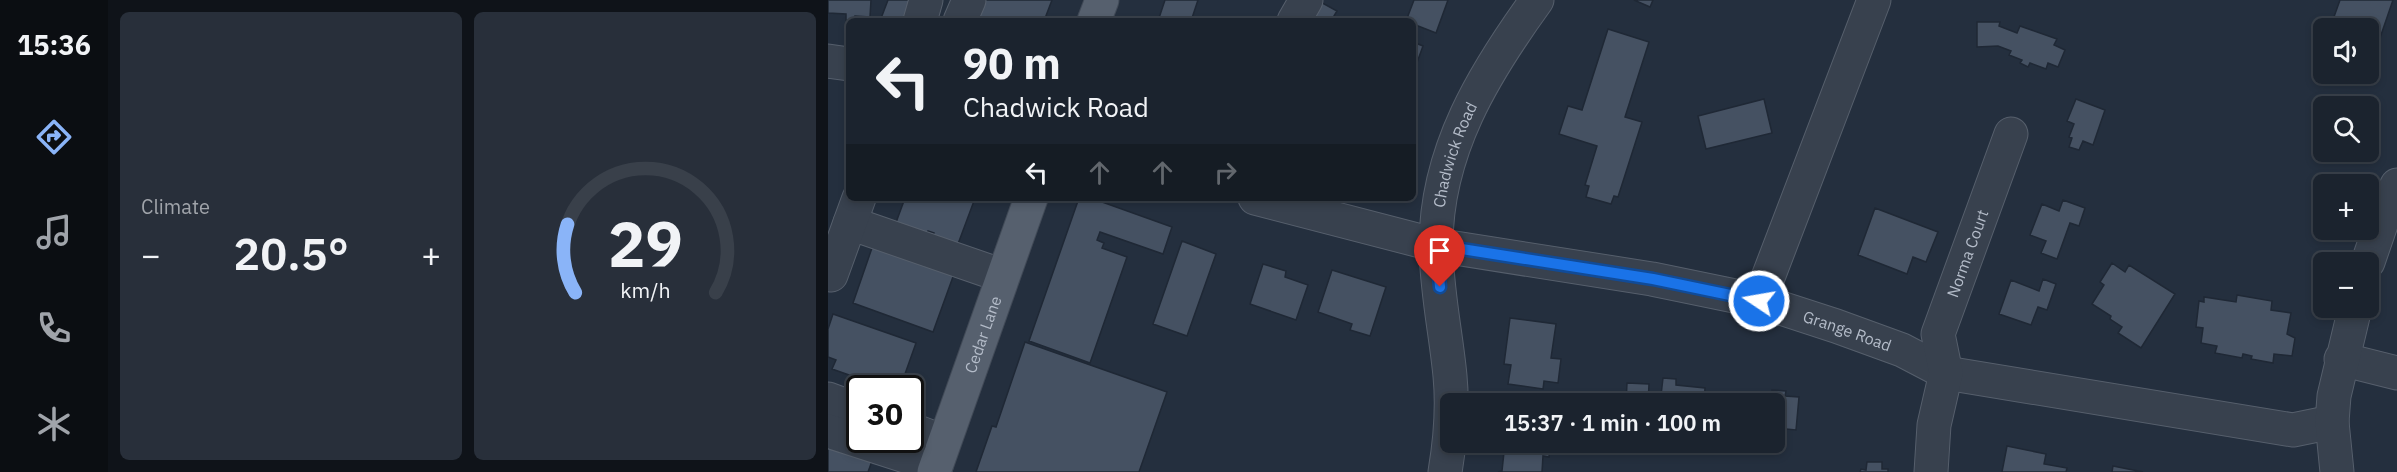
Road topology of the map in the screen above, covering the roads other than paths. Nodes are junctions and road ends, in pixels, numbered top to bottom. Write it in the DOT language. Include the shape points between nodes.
graph roads {
  1 [pos="926,0"];
  2 [pos="969,0"];
  3 [pos="1306,0"];
  4 [pos="1537,0"];
  5 [pos="1874,0"];
  6 [pos="921,18"];
  7 [pos="961,18"];
  8 [pos="1296,18"];
  9 [pos="828,62"];
  10 [pos="846,64"];
  11 [pos="2011,134"];
  12 [pos="2397,185"];
  13 [pos="1030,201"];
  14 [pos="1267,201"];
  15 [pos="855,211"];
  16 [pos="1436,245"];
  17 [pos="2371,252"];
  18 [pos="831,275"];
  19 [pos="1004,276"];
  20 [pos="1759,301"];
  21 [pos="2352,318"];
  22 [pos="2341,359"];
  23 [pos="1946,373"];
  24 [pos="2397,373"];
  25 [pos="828,399"];
  26 [pos="846,406"];
  27 [pos="2332,422"];
  28 [pos="828,431"];
  29 [pos="924,444"];
  30 [pos="938,460"];
  31 [pos="1445,472"];
  32 [pos="1931,472"];
  33 [pos="2337,472"];
  1 -- 6 [label="street"];
  2 -- 7 [label="street"];
  3 -- 8 [label="street"];
  4 -- 16 [label="street, Chadwick Road" via="1506,43 1463,120 1440,192"];
  5 -- 20 [label="street"];
  9 -- 10 [label="street"];
  11 -- 23 [label="street, Norma Court" via="1938,334"];
  12 -- 17 [label="street"];
  13 -- 19 [label="main road, Cedar Lane"];
  14 -- 16 [label="street, Grange Road"];
  15 -- 18 [label="street"];
  15 -- 19 [label="street"];
  16 -- 20 [label="street, Grange Road" via="1653,279"];
  16 -- 31 [label="street, Chadwick Road" via="1450,379"];
  19 -- 30 [label="main road, Cedar Lane"];
  20 -- 23 [label="street, Grange Road" via="1902,350"];
  21 -- 22 [label="street"];
  22 -- 24 [label="street"];
  22 -- 27 [label="street"];
  23 -- 27 [label="street, Grange Road" via="2293,430"];
  23 -- 32 [label="street" via="1934,425"];
  25 -- 26 [label="street"];
  27 -- 33 [label="street"];
  28 -- 30 [label="street"];
  29 -- 30 [label="street"];
}
